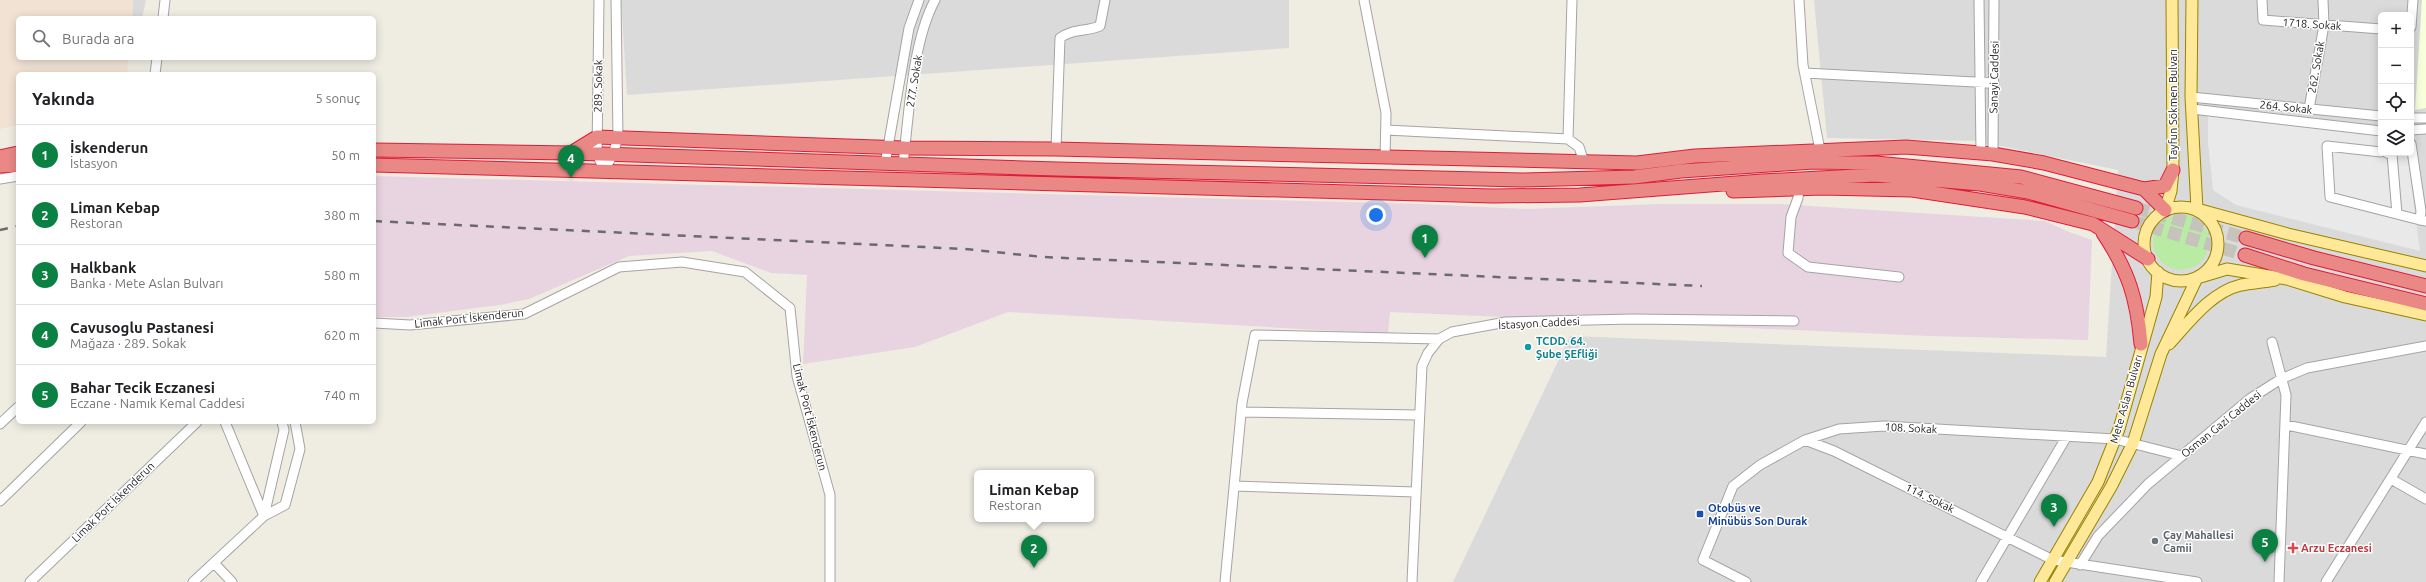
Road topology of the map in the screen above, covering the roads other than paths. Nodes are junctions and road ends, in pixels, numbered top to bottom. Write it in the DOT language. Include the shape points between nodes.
graph roads {
  1 [pos="165,0"];
  2 [pos="599,0"];
  3 [pos="616,0"];
  4 [pos="919,0"];
  5 [pos="935,0"];
  6 [pos="1105,0"];
  7 [pos="1364,0"];
  8 [pos="1572,0"];
  9 [pos="1799,0"];
  10 [pos="1979,0"];
  11 [pos="1994,0"];
  12 [pos="2172,0"];
  13 [pos="2192,0"];
  14 [pos="2262,0"];
  15 [pos="2323,0"];
  16 [pos="2413,0"];
  17 [pos="2412,12"];
  18 [pos="163,16"];
  19 [pos="2324,25"];
  20 [pos="2378,28"];
  21 [pos="157,60"];
  22 [pos="155,72"];
  23 [pos="1805,73"];
  24 [pos="1980,82"];
  25 [pos="1994,83"];
  26 [pos="2191,97"];
  27 [pos="2192,109"];
  28 [pos="2309,109"];
  29 [pos="2378,116"];
  30 [pos="2414,118"];
  31 [pos="2426,118"];
  32 [pos="2426,129"];
  33 [pos="1386,130"];
  34 [pos="2414,130"];
  35 [pos="2378,131"];
  36 [pos="597,137"];
  37 [pos="618,137"];
  38 [pos="1568,139"];
  39 [pos="887,147"];
  40 [pos="905,148"];
  41 [pos="1056,149"];
  42 [pos="376,150"];
  43 [pos="1820,150"];
  44 [pos="2378,152"];
  45 [pos="16,153"];
  46 [pos="571,153"];
  47 [pos="1987,153"];
  48 [pos="597,154"];
  49 [pos="613,155"];
  50 [pos="2392,156"];
  51 [pos="2414,156"];
  52 [pos="0,157"];
  53 [pos="1385,158"];
  54 [pos="1584,162"];
  55 [pos="885,164"];
  56 [pos="902,164"];
  57 [pos="16,165"];
  58 [pos="0,166"];
  59 [pos="376,166"];
  60 [pos="604,170"];
  61 [pos="2173,170"];
  62 [pos="16,176"];
  63 [pos="0,179"];
  64 [pos="16,180"];
  65 [pos="1799,189"];
  66 [pos="2144,189"];
  67 [pos="1647,190"];
  68 [pos="2422,192"];
  69 [pos="2136,208"];
  70 [pos="2165,210"];
  71 [pos="2197,210"];
  72 [pos="2397,214"];
  73 [pos="2132,221"];
  74 [pos="2423,221"];
  75 [pos="2093,224"];
  76 [pos="2246,238"];
  77 [pos="2245,255"];
  78 [pos="2148,259"];
  79 [pos="2426,266"];
  80 [pos="2158,272"];
  81 [pos="1899,277"];
  82 [pos="2197,278"];
  83 [pos="2287,279"];
  84 [pos="2426,286"];
  85 [pos="2426,304"];
  86 [pos="2426,315"];
  87 [pos="1794,321"];
  88 [pos="376,323"];
  89 [pos="1439,339"];
  90 [pos="2272,342"];
  91 [pos="2141,344"];
  92 [pos="2426,346"];
  93 [pos="2161,354"];
  94 [pos="2281,378"];
  95 [pos="16,409"];
  96 [pos="1241,412"];
  97 [pos="1418,415"];
  98 [pos="2426,422"];
  99 [pos="0,424"];
  100 [pos="79,424"];
  101 [pos="195,424"];
  102 [pos="226,424"];
  103 [pos="282,424"];
  104 [pos="295,424"];
  105 [pos="2286,425"];
  106 [pos="2067,436"];
  107 [pos="2115,439"];
  108 [pos="1805,440"];
  109 [pos="2133,443"];
  110 [pos="2409,450"];
  111 [pos="2426,454"];
  112 [pos="2182,456"];
  113 [pos="2391,479"];
  114 [pos="1234,486"];
  115 [pos="1415,492"];
  116 [pos="2426,499"];
  117 [pos="0,501"];
  118 [pos="264,516"];
  119 [pos="2008,537"];
  120 [pos="2053,560"];
  121 [pos="2066,562"];
  122 [pos="214,563"];
  123 [pos="2080,565"];
  124 [pos="30,582"];
  125 [pos="193,582"];
  126 [pos="232,582"];
  127 [pos="830,582"];
  128 [pos="1225,582"];
  129 [pos="1412,582"];
  130 [pos="1746,582"];
  131 [pos="1981,582"];
  132 [pos="2040,582"];
  133 [pos="2055,582"];
  134 [pos="2197,582"];
  135 [pos="2279,582"];
  136 [pos="2326,582"];
  1 -- 18 [label="street"];
  2 -- 36 [label="street, 289. Sokak"];
  3 -- 37 [label="street"];
  4 -- 39 [label="street, 277. Sokak" via="909,28"];
  5 -- 40 [label="street, 277. Sokak" via="922,35 917,58"];
  6 -- 41 [label="street" via="1100,26 1094,29 1074,30 1060,38"];
  7 -- 33 [label="street" via="1384,98"];
  8 -- 38 [label="street"];
  9 -- 23 [label="street"];
  10 -- 24 [label="street, Sanayi Caddesi"];
  11 -- 25 [label="street, Sanayi Caddesi"];
  12 -- 61 [label="main road, Tayfun Sökmen Bulvarı"];
  13 -- 26 [label="main road, Tayfun Sökmen Bulvarı"];
  14 -- 19 [label="street, 1718. Sokak" via="2263,20"];
  15 -- 19 [label="street, 262. Sokak"];
  16 -- 17 [label="street"];
  19 -- 20 [label="street, 1718. Sokak"];
  19 -- 28 [label="street, 262. Sokak"];
  21 -- 22 [label="street"];
  23 -- 24 [label="street"];
  23 -- 43 [label="street"];
  24 -- 25 [label="street"];
  24 -- 47 [label="street, Sanayi Caddesi"];
  25 -- 47 [label="street, Sanayi Caddesi"];
  26 -- 27 [label="main road, Tayfun Sökmen Bulvarı"];
  26 -- 28 [label="street, 264. Sokak"];
  27 -- 35 [label="street, 264. Sokak"];
  27 -- 71 [label="main road, Tayfun Sökmen Bulvarı"];
  28 -- 29 [label="street, 264. Sokak"];
  30 -- 31 [label="street"];
  32 -- 34 [label="street"];
  33 -- 38 [label="street"];
  33 -- 53 [label="street"];
  36 -- 37 [label="highway"];
  36 -- 46 [label="highway"];
  36 -- 48 [label="street, 289. Sokak"];
  37 -- 39 [label="highway"];
  37 -- 49 [label="street"];
  38 -- 54 [label="street" via="1579,147"];
  39 -- 40 [label="highway"];
  39 -- 55 [label="street, 277. Sokak"];
  40 -- 41 [label="highway"];
  40 -- 56 [label="street, 277. Sokak"];
  41 -- 53 [label="highway"];
  42 -- 46 [label="highway"];
  43 -- 47 [label="highway" via="1906,147"];
  43 -- 54 [label="highway" via="1695,156 1637,163"];
  44 -- 72 [label="street" via="2327,146 2330,197"];
  45 -- 52 [label="highway"];
  46 -- 48 [label="highway"];
  47 -- 66 [label="highway" via="2044,163"];
  48 -- 49 [label="highway"];
  48 -- 60 [label="street, 289. Sokak"];
  49 -- 55 [label="highway"];
  49 -- 60 [label="street"];
  50 -- 72 [label="street"];
  51 -- 68 [label="street"];
  53 -- 54 [label="highway"];
  55 -- 56 [label="highway"];
  56 -- 69 [label="highway" via="1583,180 1813,162 1876,163 2021,177"];
  57 -- 58 [label="highway"];
  59 -- 60 [label="highway"];
  60 -- 67 [label="highway" via="1493,196 1580,195"];
  61 -- 66 [label="highway" via="2165,186"];
  61 -- 70 [label="main road, Tayfun Sökmen Bulvarı" via="2171,191"];
  62 -- 63 [label="street"];
  63 -- 64 [label="street"];
  65 -- 67 [label="highway" via="1712,192"];
  65 -- 75 [label="highway" via="1912,190 2025,206"];
  65 -- 81 [label="street" via="1791,217 1788,253 1808,267"];
  66 -- 70 [label="highway"];
  67 -- 73 [label="highway" via="1875,175 1980,184 2028,192"];
  68 -- 74 [label="street"];
  70 -- 71 [label="main road" via="2186,206"];
  70 -- 78 [label="main road" via="2151,222 2146,231 2144,245"];
  71 -- 79 [label="main road"];
  71 -- 82 [label="main road" via="2207,216 2214,226 2218,250 2215,262"];
  72 -- 74 [label="street"];
  75 -- 78 [label="highway"];
  75 -- 91 [label="highway" via="2112,247 2131,286 2137,307"];
  76 -- 84 [label="highway"];
  77 -- 85 [label="highway" via="2304,274"];
  78 -- 80 [label="main road"];
  80 -- 82 [label="main road" via="2176,280"];
  80 -- 91 [label="main road, Mete Aslan Bulvarı" via="2156,296"];
  82 -- 83 [label="main road" via="2227,269"];
  82 -- 93 [label="main road, Mete Aslan Bulvarı"];
  83 -- 86 [label="main road" via="2345,297"];
  83 -- 93 [label="main road" via="2240,286 2215,298"];
  87 -- 89 [label="street, İstasyon Caddesi" via="1506,322 1452,332"];
  88 -- 127 [label="street, Limak Port İskenderun" via="410,325 524,314 619,267 682,262 745,272 790,308 797,376 830,495"];
  89 -- 96 [label="street" via="1255,335"];
  89 -- 97 [label="street, İstasyon Caddesi" via="1422,366"];
  90 -- 94 [label="street"];
  91 -- 107 [label="main road, Mete Aslan Bulvarı"];
  92 -- 94 [label="street, Osman Gazi Caddesi" via="2307,368"];
  93 -- 109 [label="main road, Mete Aslan Bulvarı"];
  94 -- 105 [label="street" via="2286,394"];
  94 -- 112 [label="street, Osman Gazi Caddesi" via="2251,398"];
  95 -- 99 [label="street"];
  96 -- 97 [label="street"];
  96 -- 114 [label="street"];
  97 -- 115 [label="street, İstasyon Caddesi"];
  98 -- 110 [label="street"];
  100 -- 117 [label="street"];
  101 -- 124 [label="street, Limak Port İskenderun"];
  102 -- 118 [label="street"];
  103 -- 118 [label="street" via="284,430"];
  104 -- 118 [label="street" via="300,448 285,505"];
  105 -- 110 [label="street"];
  105 -- 135 [label="street"];
  106 -- 107 [label="street, 108. Sokak"];
  106 -- 108 [label="street, 108. Sokak" via="1884,426 1839,429"];
  106 -- 119 [label="street"];
  107 -- 109 [label="street, 108. Sokak"];
  107 -- 120 [label="main road, Mete Aslan Bulvarı" via="2098,482"];
  108 -- 119 [label="street, 114. Sokak" via="1834,451"];
  108 -- 130 [label="street, 108. Sokak" via="1760,465 1733,486 1703,560"];
  109 -- 112 [label="street, 108. Sokak"];
  109 -- 121 [label="main road, Mete Aslan Bulvarı" via="2110,488"];
  110 -- 111 [label="street"];
  110 -- 113 [label="street"];
  112 -- 123 [label="street, Osman Gazi Caddesi" via="2148,484 2098,536"];
  113 -- 116 [label="street"];
  113 -- 136 [label="street"];
  114 -- 115 [label="street"];
  114 -- 128 [label="street"];
  115 -- 129 [label="street, İstasyon Caddesi"];
  118 -- 122 [label="street"];
  119 -- 120 [label="street, 114. Sokak"];
  119 -- 131 [label="street"];
  120 -- 121 [label="street, 114. Sokak"];
  120 -- 132 [label="main road, Mete Aslan Bulvarı"];
  121 -- 123 [label="street, 114. Sokak"];
  121 -- 133 [label="main road, Mete Aslan Bulvarı"];
  122 -- 125 [label="street"];
  122 -- 126 [label="street"];
  123 -- 134 [label="street, 114. Sokak"];
}
